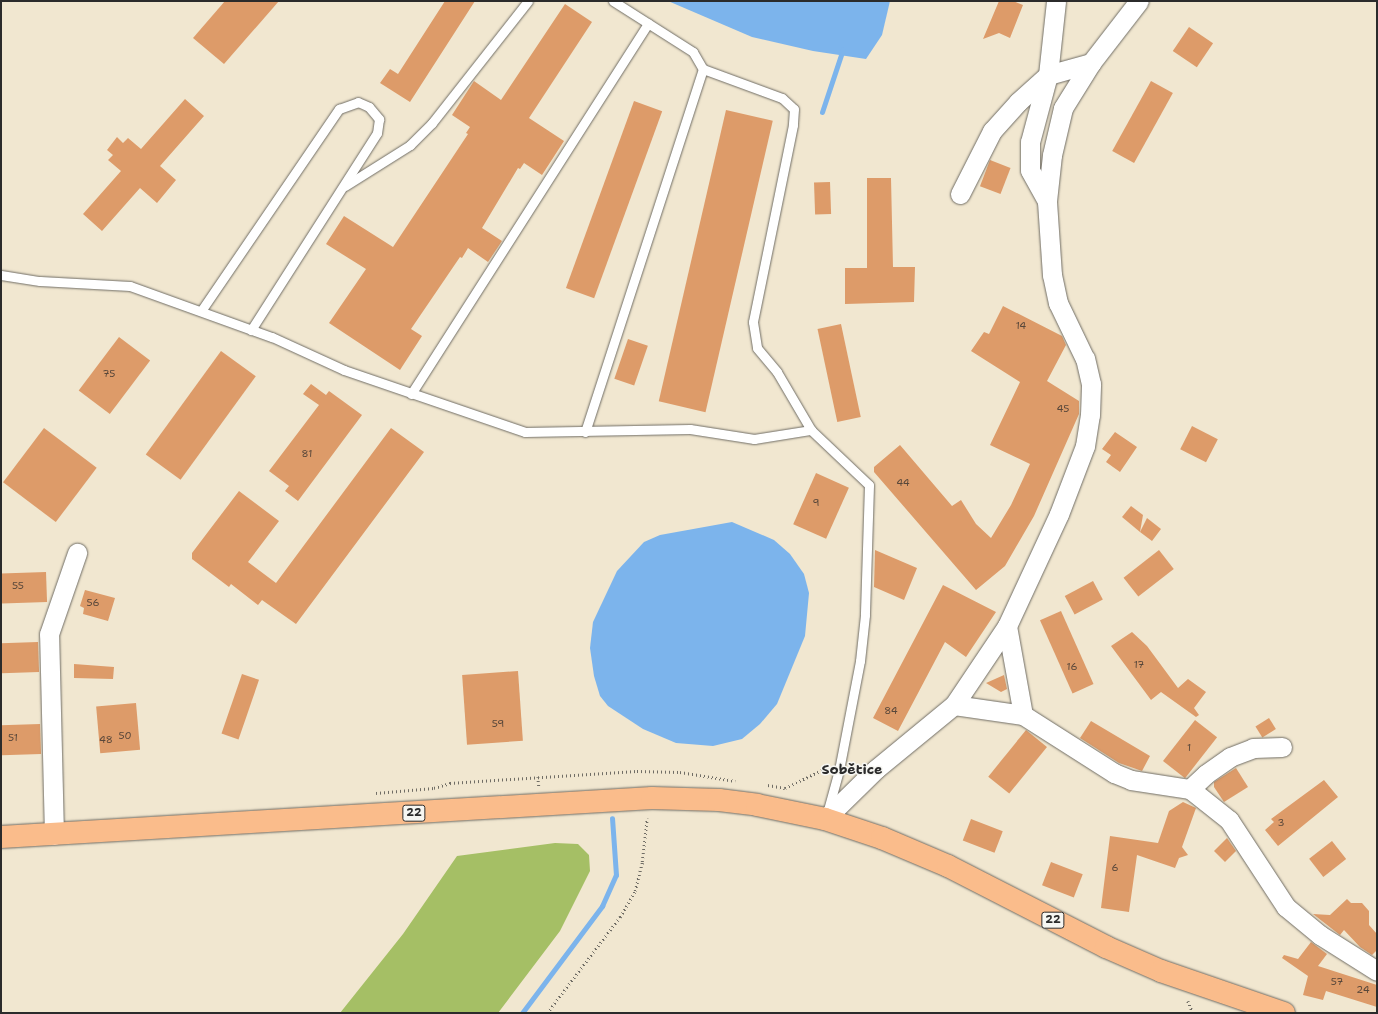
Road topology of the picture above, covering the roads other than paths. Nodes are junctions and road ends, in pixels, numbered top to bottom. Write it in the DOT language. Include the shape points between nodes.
graph roads {
  1 [pos="528,1"];
  2 [pos="613,1"];
  3 [pos="1056,1"];
  4 [pos="1139,1"];
  5 [pos="648,23"];
  6 [pos="1091,63"];
  7 [pos="703,69"];
  8 [pos="1048,75"];
  9 [pos="342,188"];
  10 [pos="960,194"];
  11 [pos="1047,201"];
  12 [pos="1,276"];
  13 [pos="201,312"];
  14 [pos="251,330"];
  15 [pos="411,394"];
  16 [pos="811,430"];
  17 [pos="585,432"];
  18 [pos="77,553"];
  19 [pos="1007,626"];
  20 [pos="954,705"];
  21 [pos="1023,715"];
  22 [pos="1282,747"];
  23 [pos="1190,789"];
  24 [pos="825,819"];
  25 [pos="54,835"];
  26 [pos="1,837"];
  27 [pos="1377,971"];
  28 [pos="1284,1013"];
  1 -- 9 [label="lane" via="432,123 410,145"];
  2 -- 5 [label="lane"];
  3 -- 8 [label="street"];
  4 -- 6 [label="street"];
  5 -- 7 [label="lane" via="693,52"];
  5 -- 15 [label="lane"];
  6 -- 8 [label="street"];
  6 -- 11 [label="street" via="1063,108 1052,155"];
  7 -- 16 [label="lane" via="782,98 794,109 793,125 753,322 757,348 777,372"];
  7 -- 17 [label="lane"];
  8 -- 10 [label="street" via="1018,102 992,131"];
  8 -- 11 [label="street" via="1030,142 1030,170"];
  9 -- 13 [label="lane" via="377,133 379,119 369,107 358,102 339,109"];
  9 -- 14 [label="lane"];
  11 -- 19 [label="street" via="1052,275 1058,303 1085,359 1091,384 1090,415 1085,446 1062,507"];
  12 -- 13 [label="lane" via="130,286"];
  13 -- 14 [label="lane"];
  14 -- 15 [label="lane" via="344,370"];
  15 -- 17 [label="lane" via="525,432"];
  16 -- 17 [label="lane" via="754,439 690,429"];
  16 -- 24 [label="lane" via="869,485 861,653 841,761"];
  18 -- 25 [label="street" via="49,634"];
  19 -- 20 [label="street"];
  19 -- 21 [label="street"];
  20 -- 21 [label="street"];
  20 -- 24 [label="street" via="876,769"];
  21 -- 23 [label="street" via="1125,778"];
  22 -- 23 [label="street" via="1253,748 1230,757"];
  23 -- 27 [label="street" via="1229,820 1286,907 1320,935"];
  24 -- 25 [label="main road, 22" via="719,800 652,798"];
  24 -- 28 [label="main road, 22" via="882,838 948,866 1099,944 1160,971"];
  25 -- 26 [label="main road, 22"];
}
